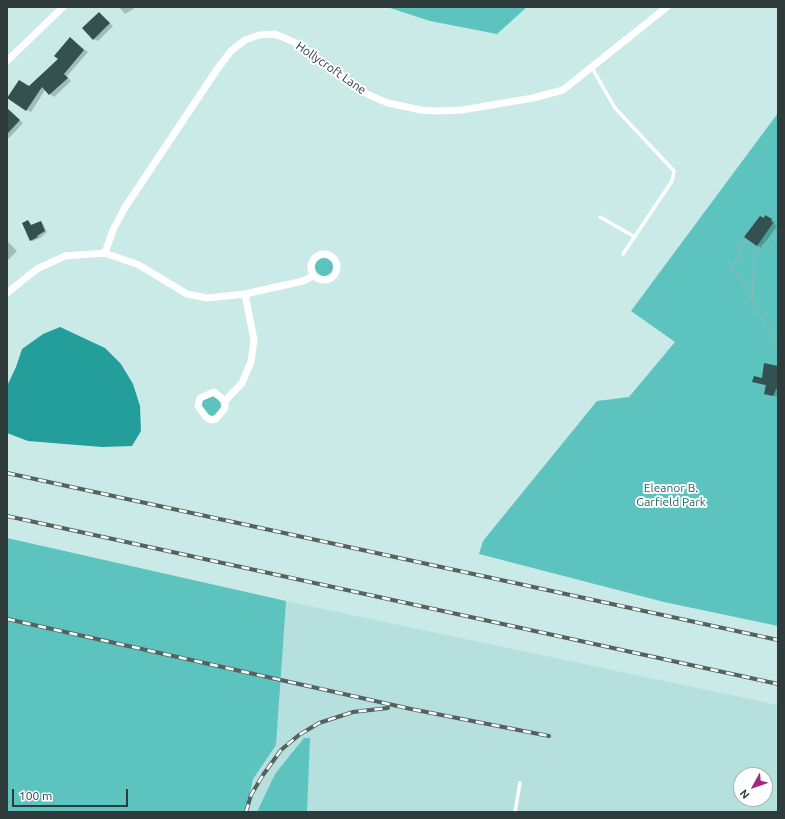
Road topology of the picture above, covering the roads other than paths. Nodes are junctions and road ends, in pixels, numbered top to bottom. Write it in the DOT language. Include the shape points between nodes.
graph roads {
  1 [pos="63,7"];
  2 [pos="667,7"];
  3 [pos="7,61"];
  4 [pos="592,68"];
  5 [pos="600,217"];
  6 [pos="635,237"];
  7 [pos="105,253"];
  8 [pos="623,254"];
  9 [pos="313,276"];
  10 [pos="7,293"];
  11 [pos="245,294"];
  12 [pos="225,401"];
  13 [pos="520,783"];
  14 [pos="515,812"];
  1 -- 3 [label="street"];
  2 -- 4 [label="street, Hollycroft Lane"];
  4 -- 6 [label="lane" via="615,108 674,171 672,181"];
  4 -- 7 [label="street, Hollycroft Lane" via="563,90 551,94 462,110 432,111 406,108 369,95 350,84 298,44 275,34 259,35 245,40 231,51 218,68 124,209"];
  5 -- 6 [label="lane"];
  6 -- 8 [label="lane"];
  7 -- 10 [label="street" via="65,256 37,269"];
  7 -- 11 [label="street" via="139,264 188,294 207,298"];
  9 -- 11 [label="street" via="303,281"];
  11 -- 12 [label="street" via="254,340 251,362 242,383"];
  13 -- 14 [label="lane"];
}
